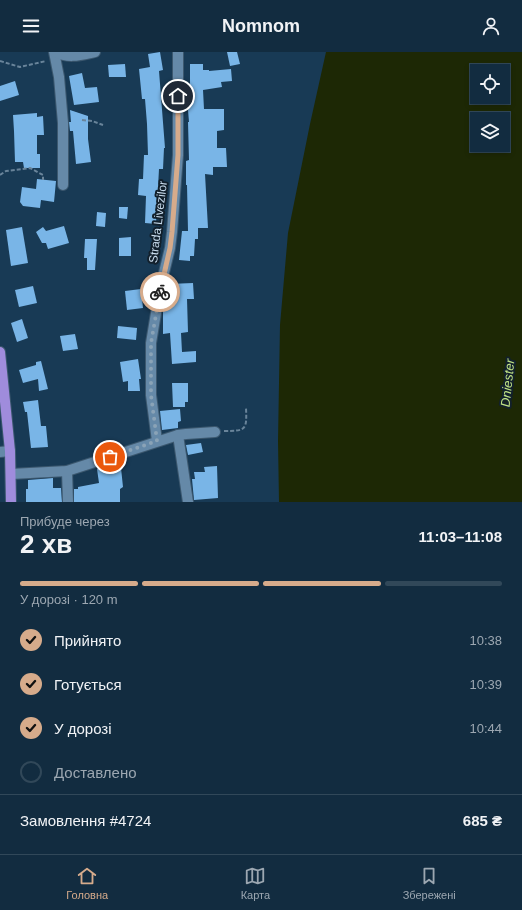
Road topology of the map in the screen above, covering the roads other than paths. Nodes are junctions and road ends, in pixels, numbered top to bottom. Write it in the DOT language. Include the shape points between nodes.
graph roads {
  1 [pos="95,52"];
  2 [pos="178,52"];
  3 [pos="55,54"];
  4 [pos="63,185"];
  5 [pos="0,352"];
  6 [pos="215,432"];
  7 [pos="178,435"];
  8 [pos="157,441"];
  9 [pos="5,451"];
  10 [pos="68,471"];
  11 [pos="11,474"];
  12 [pos="11,502"];
  13 [pos="68,502"];
  14 [pos="188,502"];
  1 -- 3 [label="street" via="80,56"];
  2 -- 8 [label="street, Strada Livezilor" via="178,155 171,243 151,343 151,395"];
  3 -- 4 [label="street" via="63,123"];
  5 -- 9 [label="main road"];
  6 -- 7 [label="street"];
  7 -- 8 [label="street"];
  7 -- 14 [label="street"];
  8 -- 10 [label="street"];
  9 -- 11 [label="main road"];
  10 -- 11 [label="street"];
  10 -- 13 [label="street"];
  11 -- 12 [label="main road"];
}
